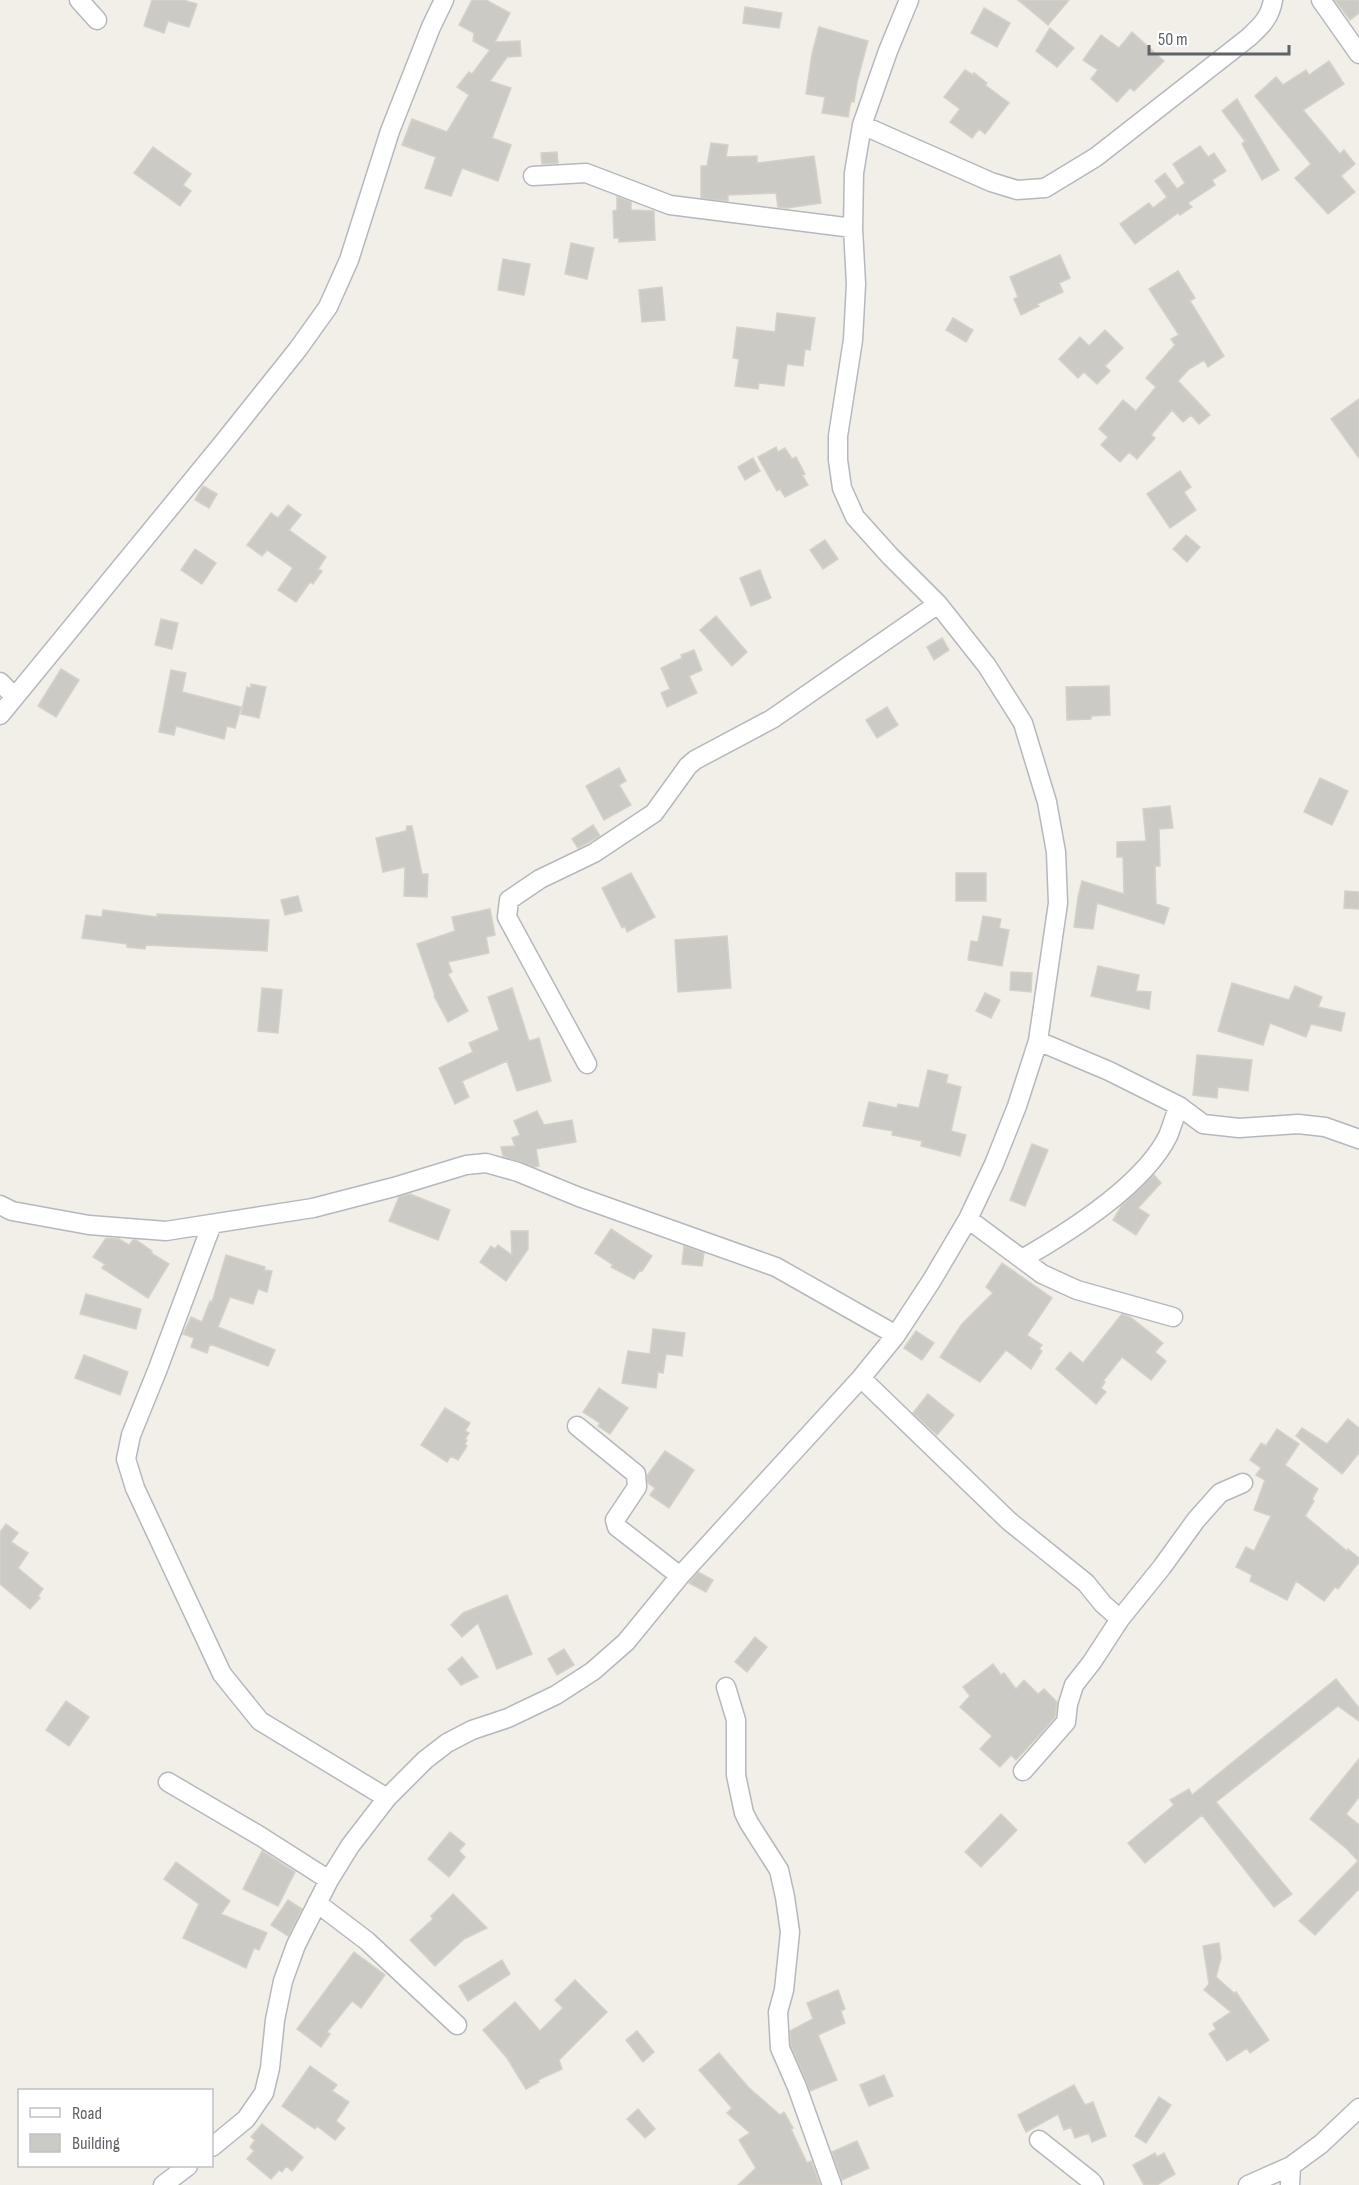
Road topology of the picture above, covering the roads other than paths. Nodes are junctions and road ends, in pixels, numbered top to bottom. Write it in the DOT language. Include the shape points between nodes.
graph roads {
  1 [pos="79,0"];
  2 [pos="444,0"];
  3 [pos="909,0"];
  4 [pos="1273,0"];
  5 [pos="1321,0"];
  6 [pos="97,20"];
  7 [pos="1359,54"];
  8 [pos="862,124"];
  9 [pos="533,176"];
  10 [pos="853,228"];
  11 [pos="938,604"];
  12 [pos="0,682"];
  13 [pos="14,696"];
  14 [pos="0,715"];
  15 [pos="1038,1041"];
  16 [pos="587,1065"];
  17 [pos="1179,1106"];
  18 [pos="1359,1139"];
  19 [pos="0,1206"];
  20 [pos="968,1220"];
  21 [pos="212,1224"];
  22 [pos="1022,1259"];
  23 [pos="1173,1317"];
  24 [pos="896,1335"];
  25 [pos="861,1378"];
  26 [pos="577,1426"];
  27 [pos="1243,1483"];
  28 [pos="681,1576"];
  29 [pos="1120,1619"];
  30 [pos="726,1687"];
  31 [pos="1023,1771"];
  32 [pos="168,1782"];
  33 [pos="387,1798"];
  34 [pos="328,1880"];
  35 [pos="317,1903"];
  36 [pos="457,2025"];
  37 [pos="1359,2108"];
  38 [pos="1039,2140"];
  39 [pos="213,2146"];
  40 [pos="1291,2166"];
  41 [pos="187,2167"];
  42 [pos="163,2185"];
  43 [pos="832,2185"];
  44 [pos="1094,2185"];
  45 [pos="1248,2185"];
  46 [pos="1290,2185"];
  1 -- 6 [label="street"];
  2 -- 13 [label="street" via="390,131 349,260 328,307 126,564"];
  3 -- 8 [label="street"];
  4 -- 8 [label="street" via="1271,13 1248,38 1096,157 1045,188 1017,190 992,182"];
  5 -- 7 [label="street"];
  8 -- 10 [label="street" via="854,173"];
  9 -- 10 [label="street" via="586,173 670,204"];
  10 -- 11 [label="street" via="853,340 838,436 842,488 855,516"];
  11 -- 15 [label="street" via="987,666 1023,723 1047,802 1056,852 1058,903"];
  11 -- 16 [label="street" via="772,719 695,759 654,813 594,854 540,879 509,900 507,917"];
  12 -- 13 [label="street"];
  13 -- 14 [label="street"];
  15 -- 17 [label="street"];
  15 -- 20 [label="street" via="998,1155"];
  17 -- 18 [label="street" via="1203,1124 1239,1128 1286,1124 1325,1127"];
  17 -- 22 [label="street" via="1167,1136 1139,1174 1059,1238"];
  19 -- 21 [label="street" via="89,1225 166,1231"];
  20 -- 22 [label="street"];
  20 -- 24 [label="street"];
  21 -- 24 [label="street" via="313,1208 466,1165 486,1163 776,1267"];
  21 -- 33 [label="street" via="131,1435 126,1459 135,1488 222,1674 260,1721"];
  22 -- 23 [label="street" via="1042,1275 1077,1290"];
  24 -- 25 [label="street"];
  25 -- 28 [label="street"];
  25 -- 29 [label="street" via="1009,1521 1086,1583"];
  26 -- 28 [label="street" via="636,1474 637,1486 615,1520 617,1527"];
  27 -- 29 [label="street" via="1220,1493"];
  28 -- 33 [label="street" via="626,1642 593,1671 556,1695 447,1743"];
  29 -- 31 [label="street" via="1074,1685 1066,1722"];
  30 -- 43 [label="street" via="736,1720 736,1774 744,1813 779,1870 785,1897 790,1932 778,2012 780,2048"];
  32 -- 34 [label="street"];
  33 -- 34 [label="street"];
  34 -- 35 [label="street"];
  35 -- 36 [label="street" via="367,1941"];
  35 -- 39 [label="street" via="283,1981 264,2093 246,2119"];
  37 -- 40 [label="street"];
  38 -- 44 [label="street"];
  40 -- 45 [label="street"];
  40 -- 46 [label="street"];
  41 -- 42 [label="street"];
}
